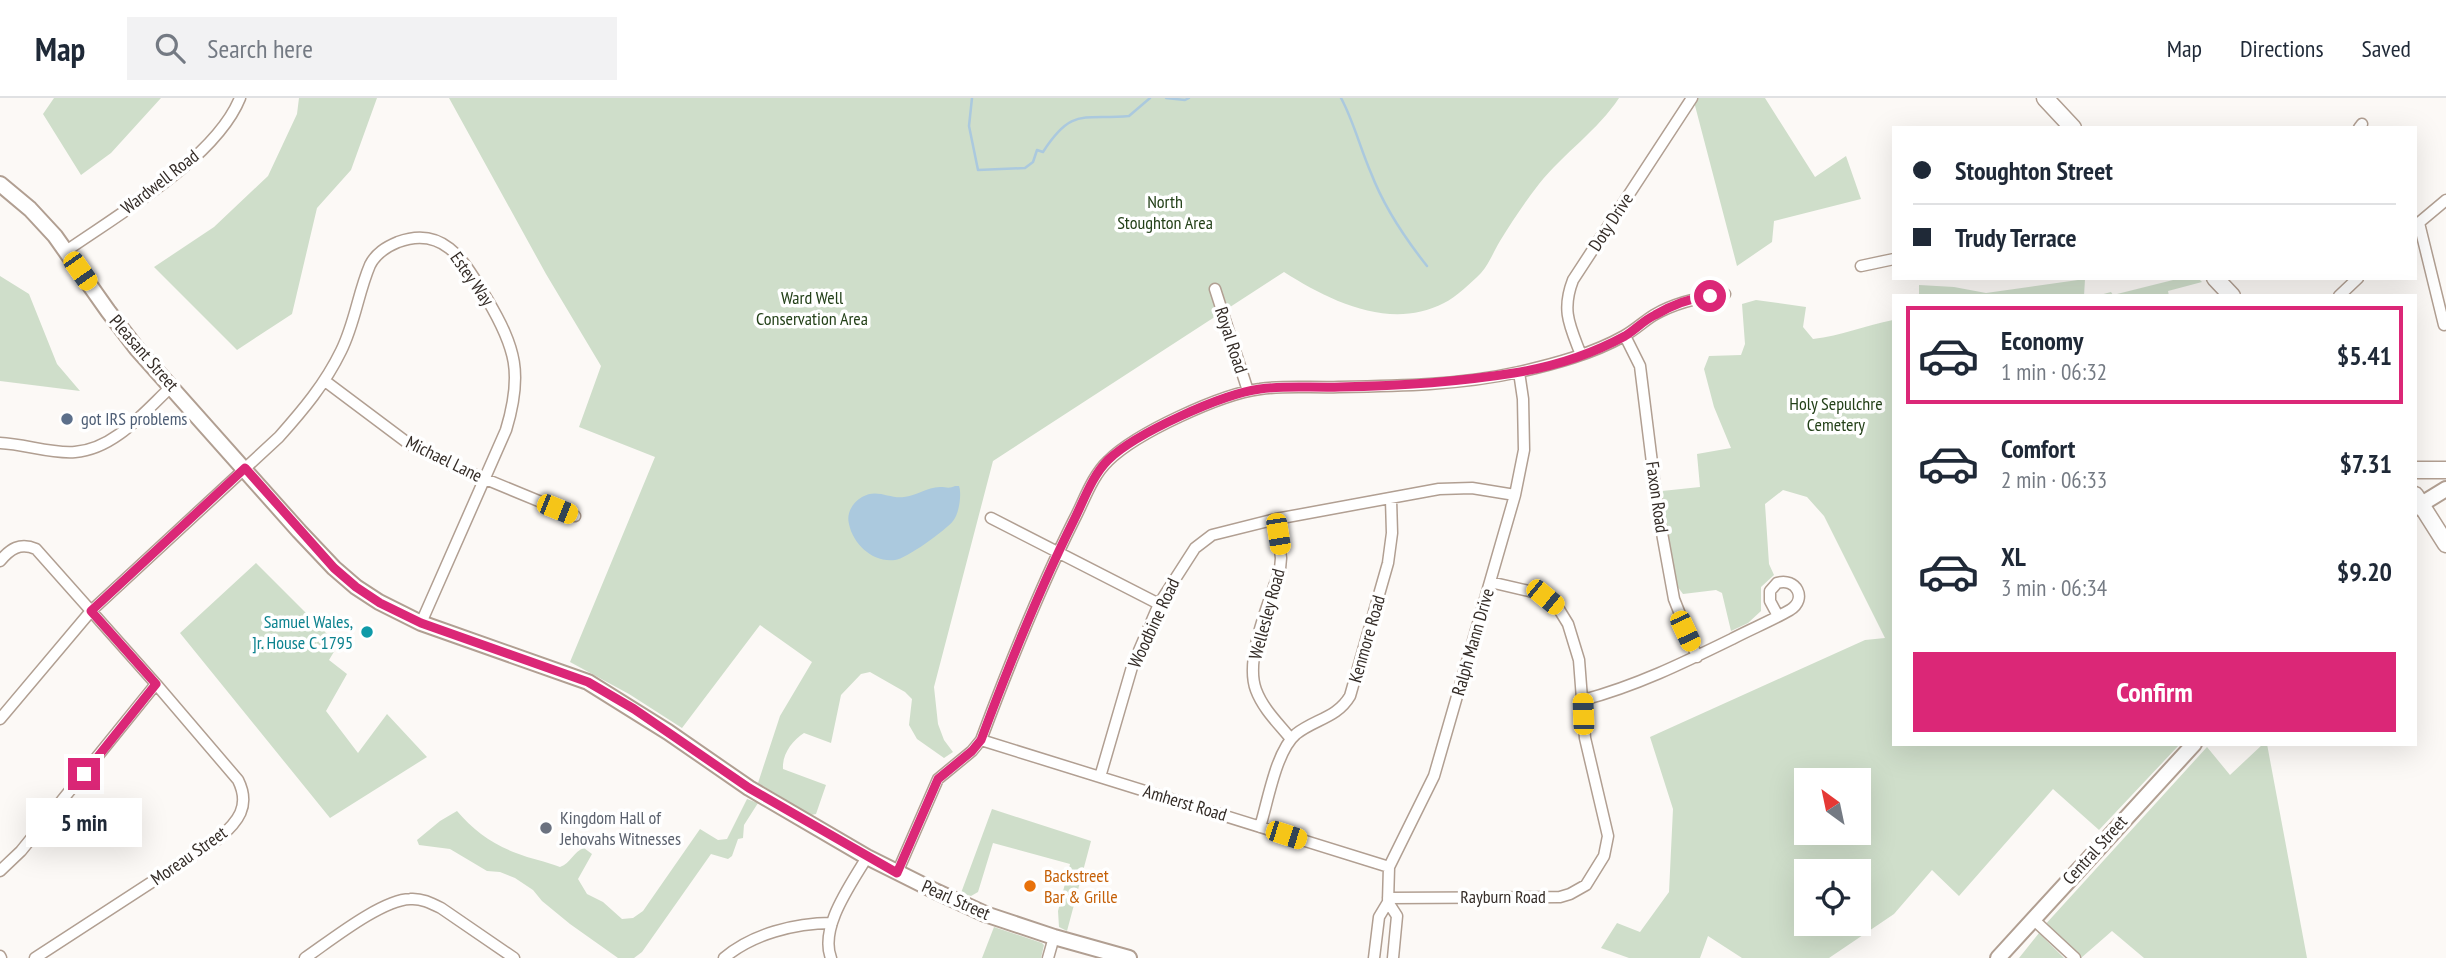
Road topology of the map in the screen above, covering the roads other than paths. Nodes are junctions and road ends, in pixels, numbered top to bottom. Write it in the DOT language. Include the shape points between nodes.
graph roads {
  1 [pos="240,98"];
  2 [pos="1692,98"];
  3 [pos="2045,98"];
  4 [pos="2071,126"];
  5 [pos="0,184"];
  6 [pos="2446,200"];
  7 [pos="2417,225"];
  8 [pos="66,251"];
  9 [pos="1892,259"];
  10 [pos="1861,266"];
  11 [pos="2217,280"];
  12 [pos="2356,280"];
  13 [pos="1215,289"];
  14 [pos="1725,294"];
  15 [pos="2230,294"];
  16 [pos="2341,294"];
  17 [pos="2444,325"];
  18 [pos="1625,336"];
  19 [pos="1581,355"];
  20 [pos="1519,372"];
  21 [pos="325,381"];
  22 [pos="172,386"];
  23 [pos="1248,391"];
  24 [pos="0,443"];
  25 [pos="245,468"];
  26 [pos="2417,470"];
  27 [pos="2446,470"];
  28 [pos="484,478"];
  29 [pos="2446,488"];
  30 [pos="1515,495"];
  31 [pos="1391,499"];
  32 [pos="2417,502"];
  33 [pos="575,516"];
  34 [pos="991,518"];
  35 [pos="1276,519"];
  36 [pos="2446,544"];
  37 [pos="1058,552"];
  38 [pos="320,553"];
  39 [pos="0,561"];
  40 [pos="1490,582"];
  41 [pos="1159,604"];
  42 [pos="91,611"];
  43 [pos="1778,616"];
  44 [pos="421,623"];
  45 [pos="1697,657"];
  46 [pos="156,684"];
  47 [pos="1583,700"];
  48 [pos="0,719"];
  49 [pos="1291,739"];
  50 [pos="981,740"];
  51 [pos="2192,746"];
  52 [pos="1100,777"];
  53 [pos="1260,827"];
  54 [pos="867,857"];
  55 [pos="1389,867"];
  56 [pos="0,872"];
  57 [pos="897,873"];
  58 [pos="1388,900"];
  59 [pos="2033,919"];
  60 [pos="832,923"];
  61 [pos="1054,937"];
  62 [pos="310,956"];
  63 [pos="35,958"];
  64 [pos="514,958"];
  65 [pos="724,958"];
  66 [pos="831,958"];
  67 [pos="1048,958"];
  68 [pos="1129,958"];
  69 [pos="1374,958"];
  70 [pos="1393,958"];
  71 [pos="1998,958"];
  72 [pos="2075,958"];
  1 -- 8 [label="street, Wardwell Road" via="235,111 187,166"];
  2 -- 19 [label="street, Doty Drive" via="1573,281 1566,312"];
  3 -- 4 [label="main road"];
  5 -- 8 [label="main road, Pleasant Street" via="30,209"];
  6 -- 7 [label="street"];
  7 -- 17 [label="street"];
  8 -- 22 [label="main road, Pleasant Street" via="137,349"];
  9 -- 10 [label="street"];
  11 -- 15 [label="main road"];
  12 -- 16 [label="street"];
  13 -- 23 [label="street, Royal Road"];
  14 -- 18 [label="street" via="1685,302"];
  18 -- 19 [label="street"];
  18 -- 45 [label="street, Faxon Road" via="1640,366 1674,599"];
  19 -- 20 [label="street"];
  20 -- 23 [label="street" via="1419,384"];
  20 -- 30 [label="street, Ralph Mann Drive" via="1524,450"];
  21 -- 25 [label="street, Estey Way" via="296,419"];
  21 -- 28 [label="street, Michael Lane" via="409,444"];
  21 -- 28 [label="street, Estey Way" via="354,323 371,262 381,250 416,238 451,247 503,326 514,355 514,404"];
  22 -- 24 [label="street" via="126,429 95,447 67,452"];
  22 -- 25 [label="main road, Pleasant Street"];
  23 -- 37 [label="street" via="1205,404 1138,439 1108,461"];
  25 -- 38 [label="main road, Pleasant Street"];
  25 -- 42 [label="street, Estey Way"];
  26 -- 27 [label="main road"];
  28 -- 33 [label="street, Michael Lane"];
  28 -- 44 [label="street, Estey Way"];
  29 -- 32 [label="main road"];
  30 -- 31 [label="street, Woodbine Road" via="1457,488"];
  30 -- 40 [label="street, Ralph Mann Drive"];
  31 -- 35 [label="street, Woodbine Road"];
  31 -- 49 [label="street, Kenmore Road" via="1388,563 1350,696 1335,713"];
  32 -- 36 [label="main road"];
  34 -- 37 [label="street"];
  35 -- 41 [label="street, Woodbine Road" via="1212,535 1195,548"];
  35 -- 49 [label="street, Wellesley Road" via="1280,569 1253,672 1259,696"];
  37 -- 41 [label="street"];
  37 -- 50 [label="street" via="1022,630"];
  38 -- 44 [label="main road, Pearl Street" via="356,587"];
  39 -- 42 [label="street, Moreau Street" via="17,547 36,549"];
  40 -- 47 [label="street, Rayburn Road" via="1530,591 1557,606 1574,638"];
  40 -- 55 [label="street, Ralph Mann Drive" via="1434,776"];
  41 -- 52 [label="street, Woodbine Road" via="1132,667"];
  42 -- 46 [label="street, Moreau Street"];
  42 -- 48 [label="street, Estey Way"];
  43 -- 45 [label="street"];
  44 -- 54 [label="main road, Pearl Street" via="588,682 749,788"];
  45 -- 47 [label="street"];
  46 -- 56 [label="street"];
  46 -- 63 [label="street, Moreau Street" via="238,780 244,803 239,816 218,839"];
  47 -- 58 [label="street, Rayburn Road" via="1588,755 1608,836 1604,856 1586,885 1547,898"];
  49 -- 53 [label="street" via="1282,754"];
  50 -- 52 [label="street, Amherst Road"];
  50 -- 57 [label="street" via="938,779"];
  51 -- 59 [label="main road, Central Street"];
  52 -- 53 [label="street, Amherst Road"];
  53 -- 55 [label="street, Amherst Road"];
  54 -- 57 [label="main road, Pearl Street"];
  54 -- 60 [label="street"];
  55 -- 58 [label="street, Ralph Mann Drive"];
  57 -- 61 [label="main road, Pearl Street" via="985,914"];
  58 -- 69 [label="street, Ralph Mann Drive" via="1379,917"];
  58 -- 70 [label="street, Ralph Mann Drive" via="1397,916"];
  59 -- 71 [label="main road, Central Street"];
  59 -- 72 [label="street"];
  60 -- 65 [label="street" via="758,937"];
  60 -- 66 [label="street"];
  61 -- 67 [label="street"];
  61 -- 68 [label="main road, Pearl Street"];
  62 -- 64 [label="street" via="382,907 413,899 435,905"];
}
